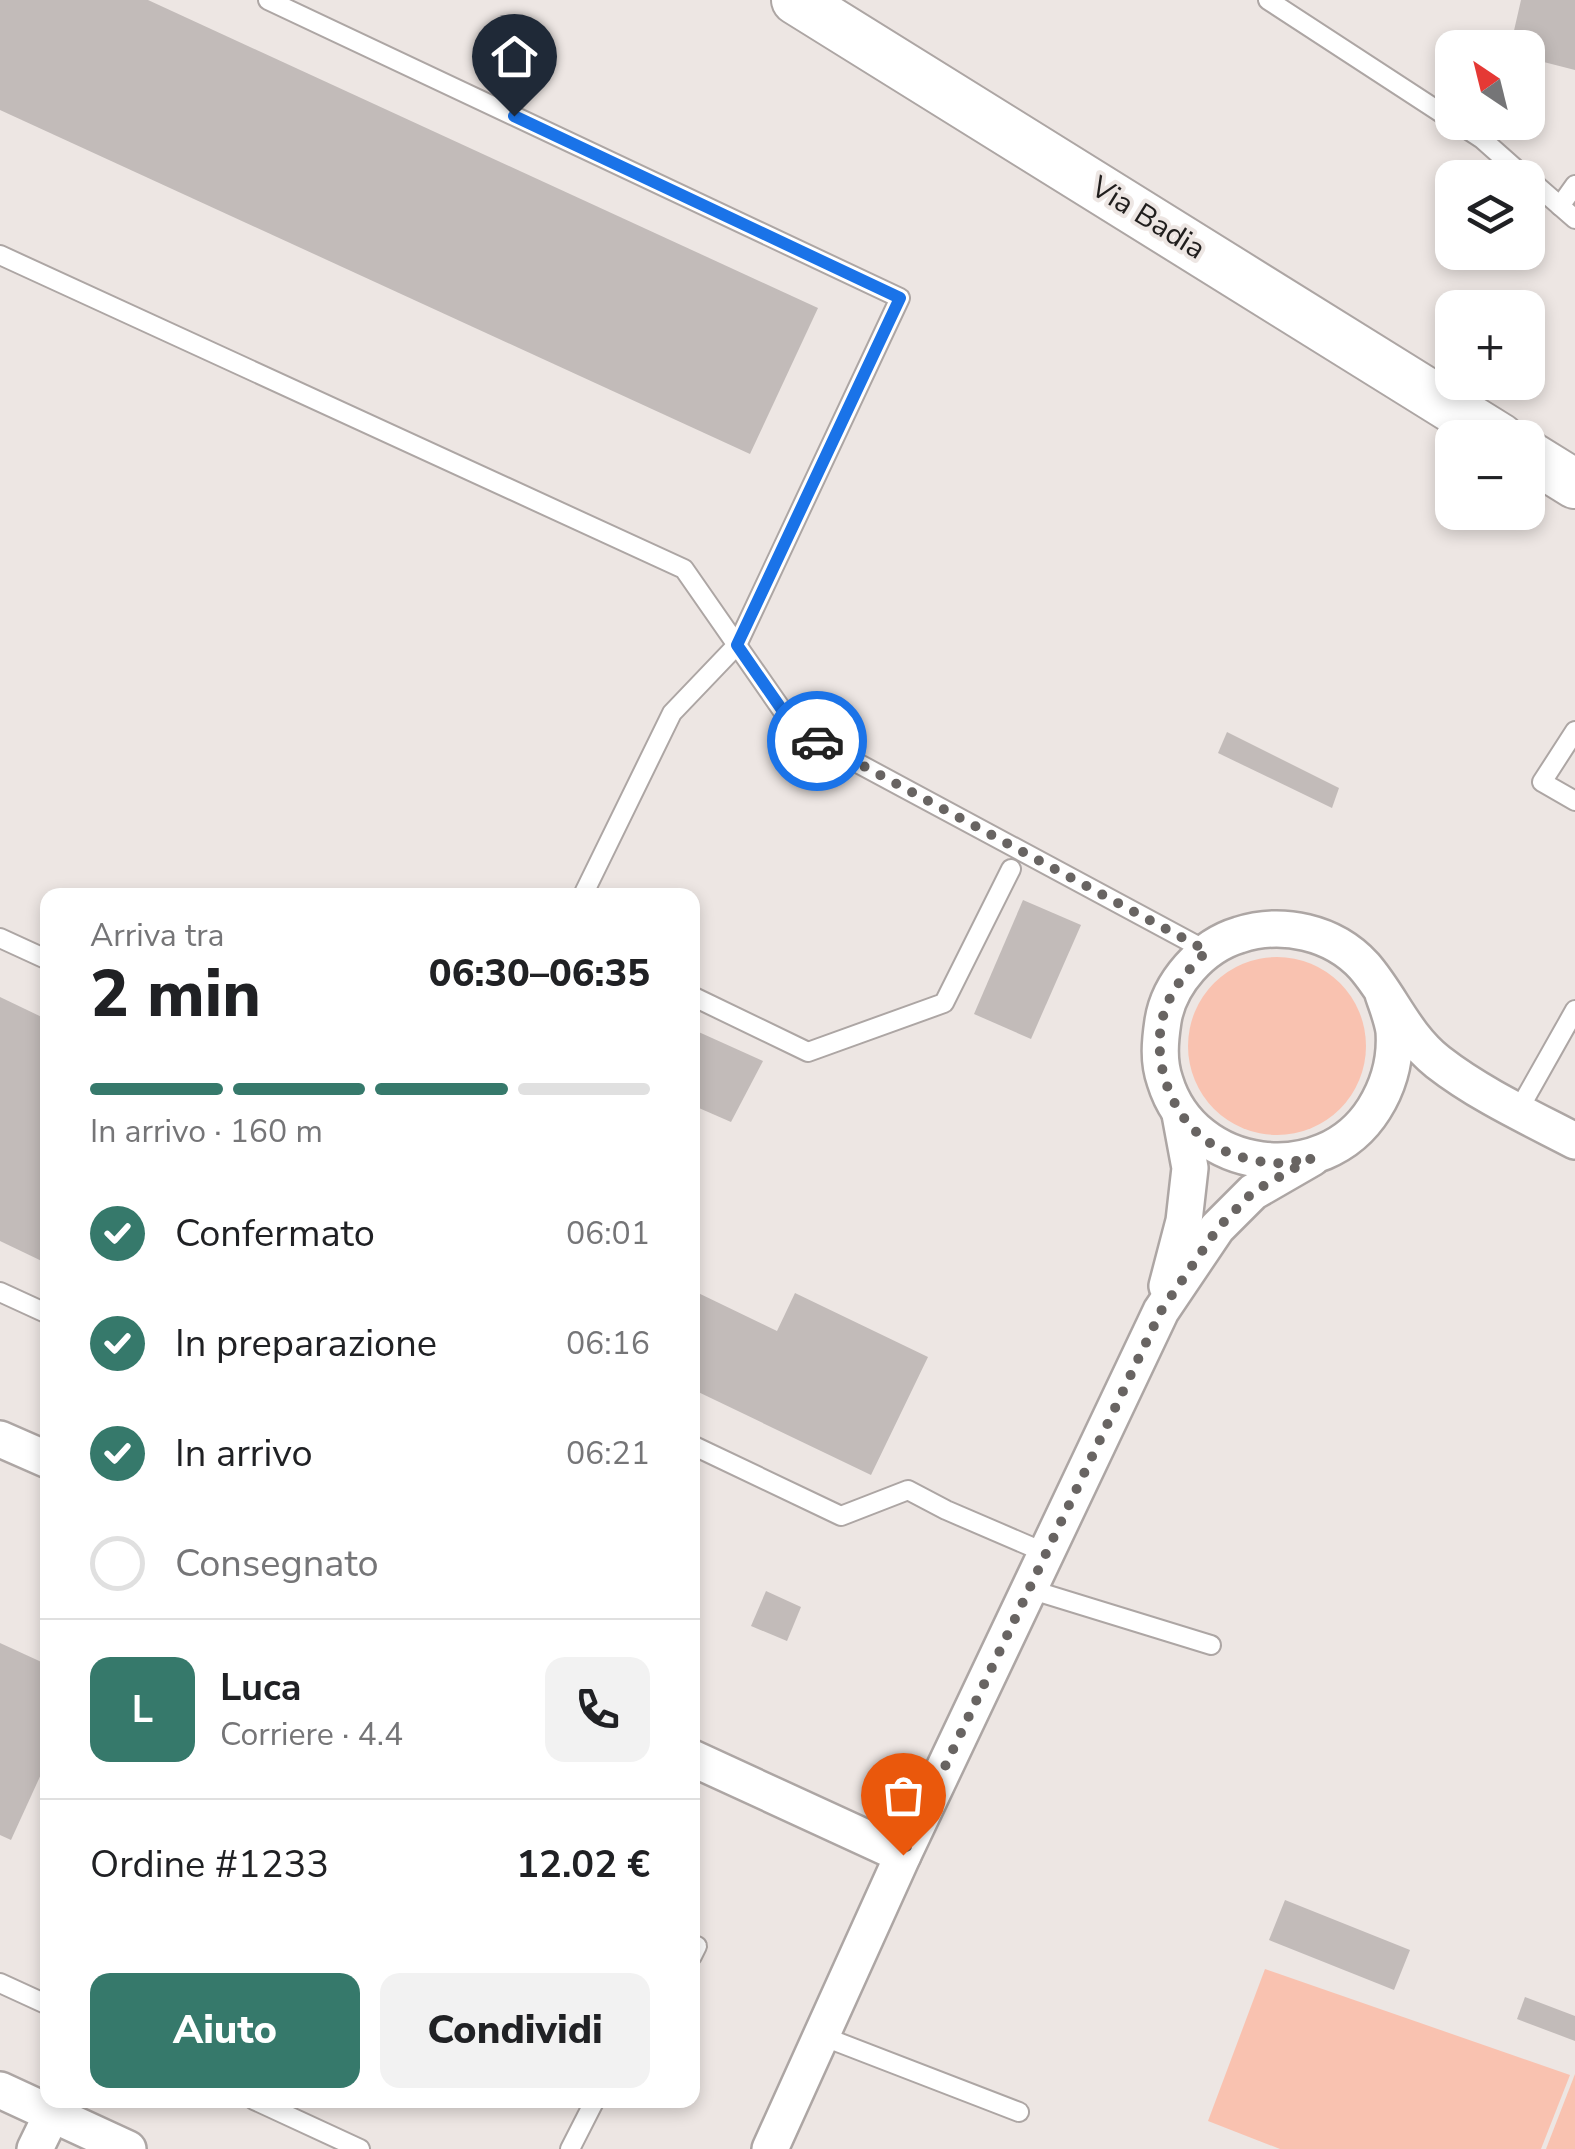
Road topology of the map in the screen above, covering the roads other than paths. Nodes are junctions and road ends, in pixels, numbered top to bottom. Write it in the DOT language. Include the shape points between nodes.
graph roads {
  1 [pos="268,0"];
  2 [pos="796,0"];
  3 [pos="1268,0"];
  4 [pos="1435,109"];
  5 [pos="1482,140"];
  6 [pos="1506,160"];
  7 [pos="1575,185"];
  8 [pos="1545,193"];
  9 [pos="1560,206"];
  10 [pos="1575,219"];
  11 [pos="0,254"];
  12 [pos="1471,420"];
  13 [pos="1545,465"];
  14 [pos="1575,484"];
  15 [pos="737,645"];
  16 [pos="1575,731"];
  17 [pos="1575,801"];
  18 [pos="1011,869"];
  19 [pos="586,888"];
  20 [pos="0,938"];
  21 [pos="1207,951"];
  22 [pos="40,956"];
  23 [pos="1383,994"];
  24 [pos="700,1000"];
  25 [pos="1575,1010"];
  26 [pos="1384,1093"];
  27 [pos="1485,1093"];
  28 [pos="1518,1111"];
  29 [pos="1180,1114"];
  30 [pos="1575,1142"];
  31 [pos="1312,1158"];
  32 [pos="0,1292"];
  33 [pos="40,1310"];
  34 [pos="1161,1311"];
  35 [pos="0,1438"];
  36 [pos="700,1449"];
  37 [pos="40,1456"];
  38 [pos="1046,1553"];
  39 [pos="1028,1589"];
  40 [pos="1211,1645"];
  41 [pos="700,1762"];
  42 [pos="903,1855"];
  43 [pos="0,1983"];
  44 [pos="40,2001"];
  45 [pos="822,2036"];
  46 [pos="0,2090"];
  47 [pos="40,2102"];
  48 [pos="55,2108"];
  49 [pos="57,2108"];
  50 [pos="271,2108"];
  51 [pos="591,2108"];
  52 [pos="1018,2112"];
  53 [pos="35,2149"];
  54 [pos="128,2149"];
  55 [pos="360,2149"];
  56 [pos="570,2149"];
  57 [pos="770,2149"];
  1 -- 15 [label="lane" via="900,298"];
  2 -- 12 [label="main road, Via Badia"];
  3 -- 4 [label="lane"];
  5 -- 6 [label="lane"];
  7 -- 9 [label="lane"];
  8 -- 9 [label="lane"];
  9 -- 10 [label="lane"];
  11 -- 15 [label="lane" via="684,570"];
  13 -- 14 [label="main road"];
  15 -- 19 [label="lane" via="672,713"];
  15 -- 21 [label="lane" via="796,730"];
  16 -- 17 [label="lane" via="1542,782"];
  18 -- 24 [label="lane" via="944,1003 808,1052"];
  20 -- 22 [label="lane"];
  21 -- 23 [label="street" via="1271,928 1305,931 1364,966"];
  21 -- 29 [label="street" via="1181,976 1165,1009 1159,1045 1164,1081"];
  23 -- 26 [label="street" via="1394,1027 1394,1061"];
  23 -- 27 [label="street" via="1410,1035"];
  25 -- 28 [label="lane"];
  26 -- 27 [label="street" via="1432,1080"];
  26 -- 31 [label="street" via="1342,1144"];
  27 -- 28 [label="street"];
  28 -- 30 [label="street"];
  29 -- 31 [label="street" via="1206,1140 1238,1157 1276,1163"];
  29 -- 34 [label="street" via="1190,1168"];
  31 -- 34 [label="street" via="1253,1192 1229,1216"];
  32 -- 33 [label="lane"];
  34 -- 38 [label="street"];
  35 -- 37 [label="street"];
  36 -- 38 [label="lane" via="841,1516 908,1490"];
  38 -- 39 [label="street"];
  39 -- 40 [label="lane"];
  39 -- 42 [label="street"];
  41 -- 42 [label="street"];
  42 -- 45 [label="street"];
  43 -- 44 [label="lane"];
  45 -- 52 [label="lane"];
  45 -- 57 [label="street"];
  46 -- 47 [label="street"];
  48 -- 53 [label="street"];
  49 -- 54 [label="street"];
  50 -- 55 [label="lane"];
  51 -- 56 [label="lane"];
}
